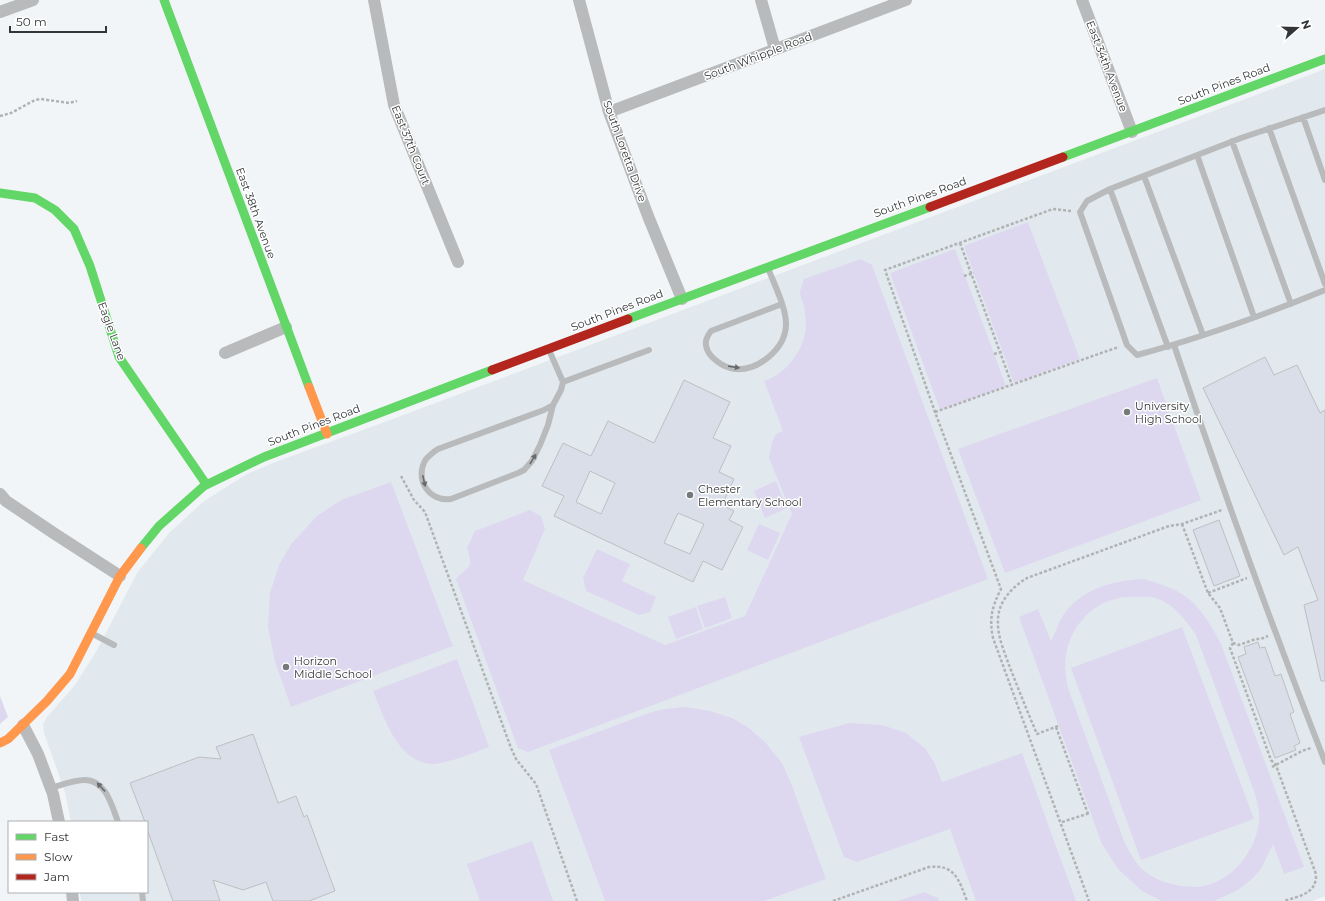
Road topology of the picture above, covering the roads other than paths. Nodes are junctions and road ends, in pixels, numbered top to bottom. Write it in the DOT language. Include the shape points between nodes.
graph roads {
  1 [pos="32,0"];
  2 [pos="164,0"];
  3 [pos="374,0"];
  4 [pos="579,0"];
  5 [pos="761,0"];
  6 [pos="906,0"];
  7 [pos="1082,0"];
  8 [pos="0,12"];
  9 [pos="775,49"];
  10 [pos="1325,59"];
  11 [pos="1325,110"];
  12 [pos="609,112"];
  13 [pos="1303,117"];
  14 [pos="1269,128"];
  15 [pos="1132,132"];
  16 [pos="1232,142"];
  17 [pos="1197,155"];
  18 [pos="1144,176"];
  19 [pos="1325,180"];
  20 [pos="1110,189"];
  21 [pos="0,193"];
  22 [pos="458,262"];
  23 [pos="768,267"];
  24 [pos="1325,284"];
  25 [pos="1325,290"];
  26 [pos="682,299"];
  27 [pos="782,304"];
  28 [pos="1291,304"];
  29 [pos="1254,317"];
  30 [pos="286,327"];
  31 [pos="1203,335"];
  32 [pos="1171,346"];
  33 [pos="549,349"];
  34 [pos="649,350"];
  35 [pos="226,353"];
  36 [pos="563,382"];
  37 [pos="553,405"];
  38 [pos="327,434"];
  39 [pos="204,486"];
  40 [pos="0,494"];
  41 [pos="120,576"];
  42 [pos="91,633"];
  43 [pos="114,645"];
  44 [pos="23,725"];
  45 [pos="0,743"];
  46 [pos="1324,759"];
  47 [pos="51,788"];
  48 [pos="60,821"];
  49 [pos="118,821"];
  1 -- 8 [label="street"];
  2 -- 30 [label="street, East 38th Avenue"];
  3 -- 22 [label="street, East 37th Court" via="394,105"];
  4 -- 12 [label="street, South Loretta Drive"];
  5 -- 9 [label="street"];
  6 -- 9 [label="street, South Whipple Road"];
  7 -- 15 [label="street, East 34th Avenue"];
  9 -- 12 [label="street, South Whipple Road"];
  10 -- 15 [label="street, South Pines Road"];
  11 -- 13 [label="lane"];
  12 -- 26 [label="street, South Loretta Drive"];
  13 -- 14 [label="lane"];
  13 -- 19 [label="lane"];
  14 -- 16 [label="lane"];
  14 -- 24 [label="lane"];
  15 -- 23 [label="street, South Pines Road"];
  16 -- 17 [label="lane"];
  16 -- 28 [label="lane"];
  17 -- 18 [label="lane"];
  17 -- 29 [label="lane"];
  18 -- 20 [label="lane"];
  18 -- 31 [label="lane"];
  20 -- 32 [label="lane"];
  20 -- 32 [label="lane" via="1087,200 1080,212 1127,345 1138,355"];
  21 -- 39 [label="street, Eagle Lane" via="35,198 55,210 74,229 90,266 119,357 206,484"];
  23 -- 26 [label="street, South Pines Road"];
  23 -- 27 [label="lane"];
  25 -- 28 [label="lane"];
  26 -- 33 [label="street, South Pines Road"];
  27 -- 27 [label="lane, one-way" via="711,331 706,344 708,351 721,364 735,369 745,368 763,360 780,345 785,333 786,323"];
  28 -- 29 [label="lane"];
  29 -- 31 [label="lane"];
  30 -- 35 [label="street"];
  30 -- 38 [label="street, East 38th Avenue"];
  31 -- 32 [label="lane"];
  32 -- 46 [label="lane" via="1279,644"];
  33 -- 36 [label="lane"];
  33 -- 38 [label="street, South Pines Road"];
  34 -- 36 [label="lane"];
  36 -- 37 [label="lane"];
  37 -- 37 [label="lane, one-way" via="430,454 422,472 426,489 440,499 451,499 524,470 540,445"];
  38 -- 39 [label="street, South Pines Road" via="264,457"];
  39 -- 41 [label="street, South Pines Road" via="159,526"];
  40 -- 41 [label="street"];
  41 -- 42 [label="street, South Pines Road"];
  42 -- 43 [label="lane"];
  42 -- 44 [label="street, South Pines Road" via="70,674"];
  44 -- 45 [label="street, South Pines Road"];
  44 -- 47 [label="street"];
  47 -- 48 [label="street"];
  49 -- 47 [label="lane, one-way" via="103,788 94,781 84,780"];
}
